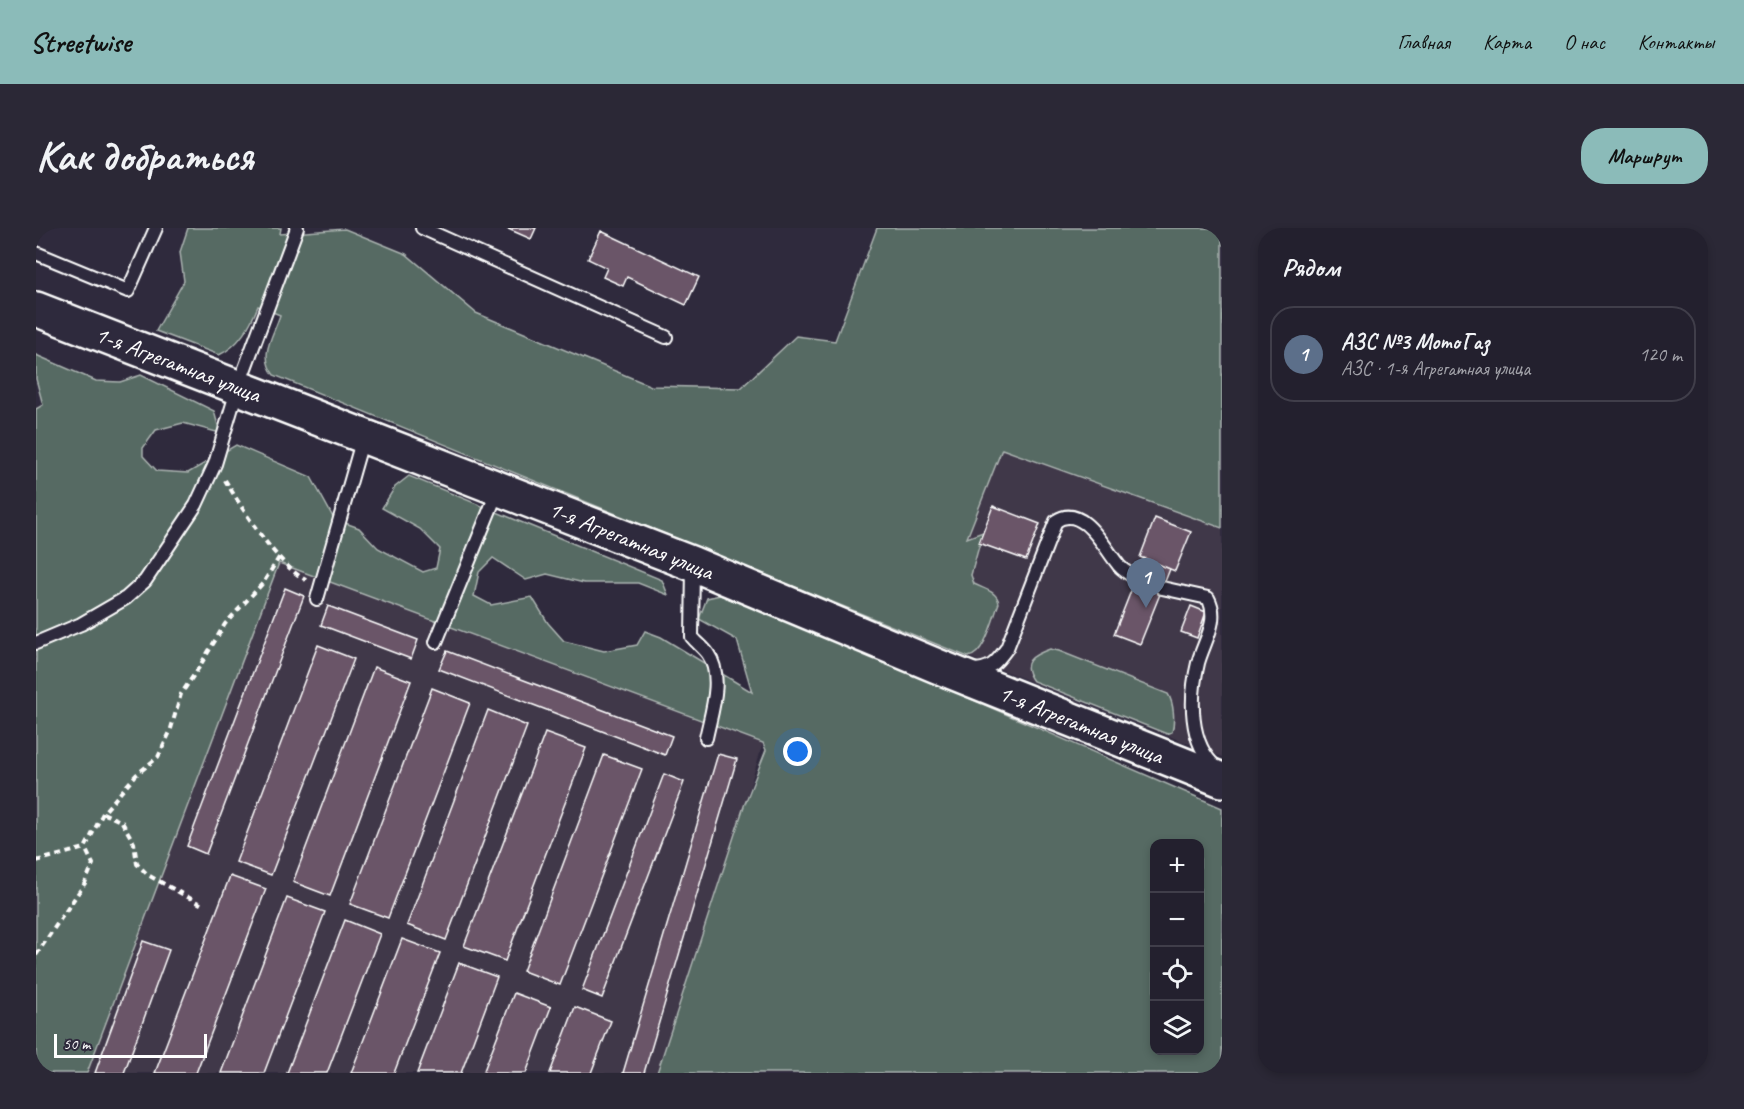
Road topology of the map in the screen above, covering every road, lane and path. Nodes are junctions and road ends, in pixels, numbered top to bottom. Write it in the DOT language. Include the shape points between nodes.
graph roads {
  1 [pos="156,228"];
  2 [pos="297,228"];
  3 [pos="422,228"];
  4 [pos="36,253"];
  5 [pos="36,309"];
  6 [pos="666,337"];
  7 [pos="238,387"];
  8 [pos="363,438"];
  9 [pos="215,464"];
  10 [pos="498,489"];
  11 [pos="280,556"];
  12 [pos="693,564"];
  13 [pos="1136,578"];
  14 [pos="1162,588"];
  15 [pos="319,594"];
  16 [pos="436,642"];
  17 [pos="36,643"];
  18 [pos="937,666"];
  19 [pos="706,738"];
  20 [pos="1222,773"];
  21 [pos="1222,780"];
  22 [pos="103,813"];
  23 [pos="85,848"];
  24 [pos="36,861"];
  25 [pos="204,906"];
  26 [pos="36,955"];
  1 -- 4 [label="lane" via="128,291"];
  2 -- 7 [label="lane"];
  3 -- 6 [label="lane"];
  5 -- 7 [label="main road, 1-я Агрегатная улица"];
  7 -- 8 [label="main road, 1-я Агрегатная улица"];
  7 -- 9 [label="lane"];
  8 -- 10 [label="main road, 1-я Агрегатная улица"];
  8 -- 15 [label="lane"];
  9 -- 11 [label="path"];
  9 -- 17 [label="lane" via="196,505 145,580 126,598 81,624"];
  10 -- 12 [label="main road, 1-я Агрегатная улица"];
  10 -- 16 [label="lane"];
  11 -- 15 [label="path"];
  11 -- 22 [label="path" via="264,583 225,624 181,694 158,757"];
  12 -- 18 [label="main road, 1-я Агрегатная улица"];
  12 -- 19 [label="lane" via="692,637 709,656 716,675"];
  13 -- 18 [label="lane" via="1118,566 1091,528 1071,517 1062,517 1056,521 1008,648 995,664 980,670"];
  14 -- 20 [label="lane" via="1208,598 1213,608 1192,700 1198,739 1211,763"];
  18 -- 21 [label="main road, 1-я Агрегатная улица"];
  22 -- 23 [label="path"];
  22 -- 25 [label="path" via="122,822 134,843 137,864 148,875"];
  23 -- 24 [label="path"];
  23 -- 26 [label="path" via="93,864 85,883"];
}
